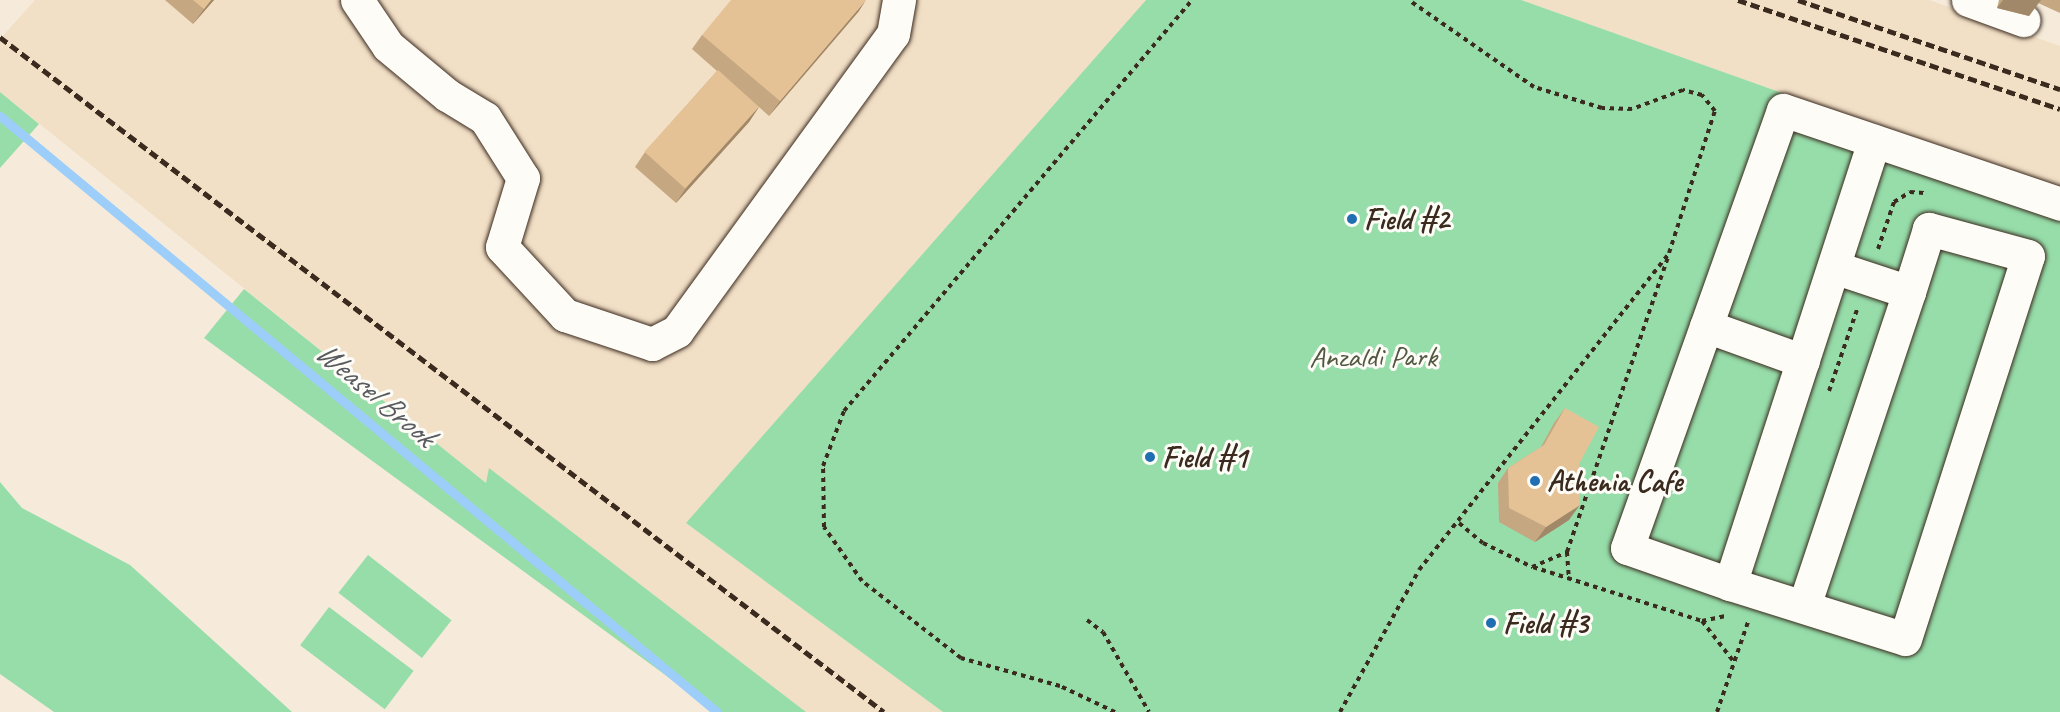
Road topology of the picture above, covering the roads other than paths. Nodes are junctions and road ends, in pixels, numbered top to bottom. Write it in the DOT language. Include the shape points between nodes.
graph roads {
  1 [pos="357,0"];
  2 [pos="899,0"];
  3 [pos="1968,0"];
  4 [pos="2023,20"];
  5 [pos="1874,141"];
  6 [pos="2060,204"];
  7 [pos="1834,267"];
  8 [pos="1909,292"];
  9 [pos="1706,326"];
  10 [pos="1803,361"];
  11 [pos="1730,584"];
  12 [pos="1804,606"];
  1 -- 2 [label="street" via="388,46 447,95 485,118 523,178 502,247 565,315 652,344 677,331 893,34"];
  3 -- 4 [label="street"];
  5 -- 6 [label="street"];
  5 -- 7 [label="street"];
  5 -- 9 [label="street" via="1783,110"];
  7 -- 8 [label="street"];
  7 -- 10 [label="street"];
  8 -- 12 [label="street"];
  8 -- 12 [label="street" via="1929,229 2028,256 1905,639"];
  9 -- 10 [label="street"];
  9 -- 11 [label="street" via="1627,548"];
  10 -- 11 [label="street"];
  11 -- 12 [label="street"];
}
